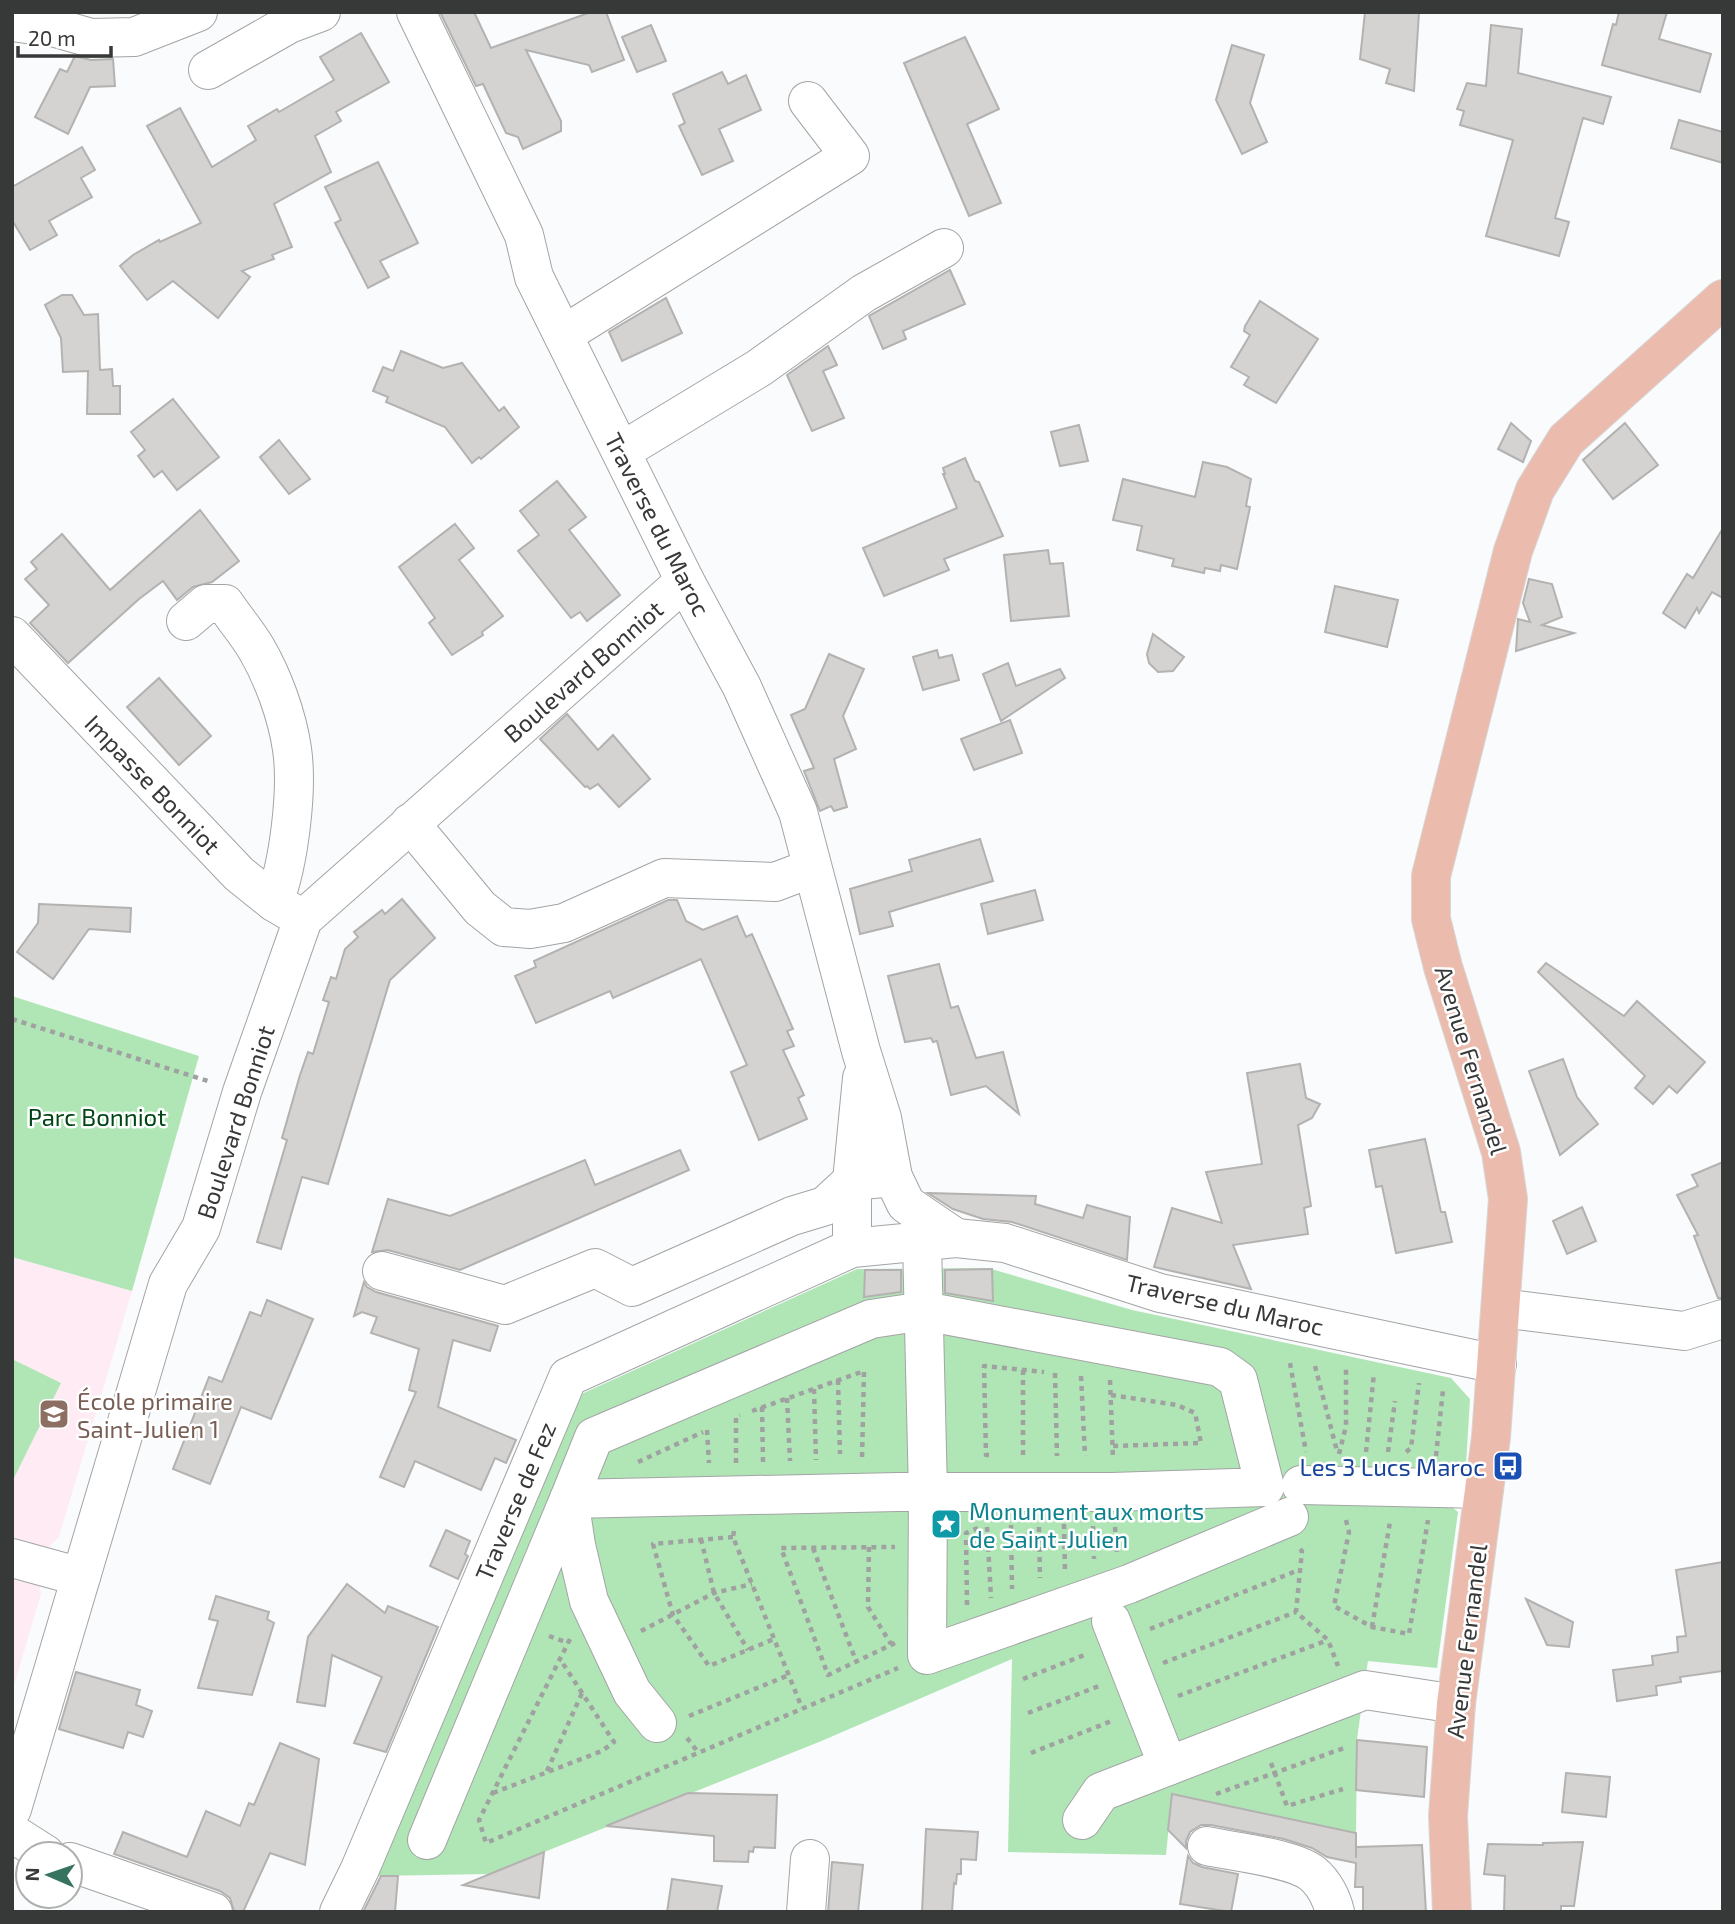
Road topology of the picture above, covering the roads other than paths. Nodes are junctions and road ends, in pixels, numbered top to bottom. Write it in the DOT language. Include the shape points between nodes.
graph roads {
  1 [pos="198,12"];
  2 [pos="321,12"];
  3 [pos="416,12"];
  4 [pos="12,22"];
  5 [pos="208,69"];
  6 [pos="808,101"];
  7 [pos="944,248"];
  8 [pos="1723,299"];
  9 [pos="563,334"];
  10 [pos="622,451"];
  11 [pos="685,581"];
  12 [pos="186,621"];
  13 [pos="12,636"];
  14 [pos="410,823"];
  15 [pos="812,868"];
  16 [pos="289,910"];
  17 [pos="861,1051"];
  18 [pos="893,1177"];
  19 [pos="852,1181"];
  20 [pos="939,1240"];
  21 [pos="852,1248"];
  22 [pos="382,1271"];
  23 [pos="1501,1308"];
  24 [pos="924,1311"];
  25 [pos="1723,1319"];
  26 [pos="1497,1364"];
  27 [pos="1484,1489"];
  28 [pos="928,1492"];
  29 [pos="569,1499"];
  30 [pos="12,1558"];
  31 [pos="81,1577"];
  32 [pos="1115,1631"];
  33 [pos="1456,1704"];
  34 [pos="675,1724"];
  35 [pos="1168,1766"];
  36 [pos="12,1809"];
  37 [pos="1082,1820"];
  38 [pos="427,1840"];
  39 [pos="1207,1846"];
  40 [pos="810,1859"];
  41 [pos="84,1867"];
  42 [pos="213,1912"];
  43 [pos="339,1912"];
  44 [pos="806,1912"];
  45 [pos="1335,1912"];
  46 [pos="1452,1912"];
  1 -- 4 [label="street" via="134,37 91,38"];
  2 -- 5 [label="street" via="289,24"];
  3 -- 9 [label="street, Traverse du Maroc" via="524,235 534,277"];
  6 -- 9 [label="street" via="850,156"];
  7 -- 10 [label="street" via="864,293 759,368"];
  8 -- 23 [label="main road, Avenue Fernandel" via="1566,440 1535,490 1513,551 1431,877 1431,919 1443,967 1501,1152 1508,1199"];
  9 -- 10 [label="street, Traverse du Maroc"];
  10 -- 11 [label="street, Traverse du Maroc"];
  11 -- 14 [label="street, Boulevard Bonniot"];
  11 -- 15 [label="street, Traverse du Maroc" via="742,687 798,812"];
  12 -- 16 [label="street" via="206,604 225,604 256,648 280,702 292,749 292,808 283,879"];
  13 -- 16 [label="street, Impasse Bonniot" via="239,874"];
  14 -- 15 [label="street" via="480,908 504,927 530,929 564,923 664,878 775,882"];
  14 -- 16 [label="street, Boulevard Bonniot"];
  15 -- 17 [label="street, Traverse du Maroc"];
  16 -- 31 [label="street, Boulevard Bonniot" via="201,1228 168,1284"];
  17 -- 18 [label="street, Traverse du Maroc" via="882,1118"];
  17 -- 19 [label="street, Traverse du Maroc"];
  18 -- 19 [label="street"];
  18 -- 20 [label="street, Traverse du Maroc" via="906,1205"];
  19 -- 21 [label="street, Traverse du Maroc"];
  19 -- 22 [label="street" via="825,1206 792,1216 632,1287 595,1268 505,1305"];
  20 -- 21 [label="street, Traverse du Maroc"];
  20 -- 24 [label="street"];
  20 -- 26 [label="street, Traverse du Maroc" via="1005,1243 1160,1293"];
  21 -- 43 [label="street, Traverse de Fez" via="568,1377"];
  23 -- 25 [label="street" via="1684,1331"];
  23 -- 26 [label="main road, Avenue Fernandel"];
  24 -- 28 [label="street"];
  24 -- 28 [label="street" via="1220,1367 1238,1380 1265,1487"];
  24 -- 29 [label="street" via="871,1319 594,1437"];
  26 -- 27 [label="main road, Avenue Fernandel"];
  27 -- 28 [label="street" via="1433,1488 1386,1471 1321,1482 1129,1584 927,1655"];
  27 -- 33 [label="main road, Avenue Fernandel"];
  28 -- 29 [label="street"];
  29 -- 34 [label="street" via="589,1601 609,1648 632,1692"];
  29 -- 38 [label="street"];
  30 -- 31 [label="street"];
  31 -- 36 [label="street, Boulevard Bonniot"];
  32 -- 35 [label="street"];
  33 -- 35 [label="street" via="1365,1690"];
  33 -- 46 [label="main road, Avenue Fernandel" via="1448,1816"];
  35 -- 37 [label="street" via="1101,1792"];
  39 -- 45 [label="street" via="1299,1866 1315,1875"];
  40 -- 44 [label="street"];
  41 -- 42 [label="street"];
}
